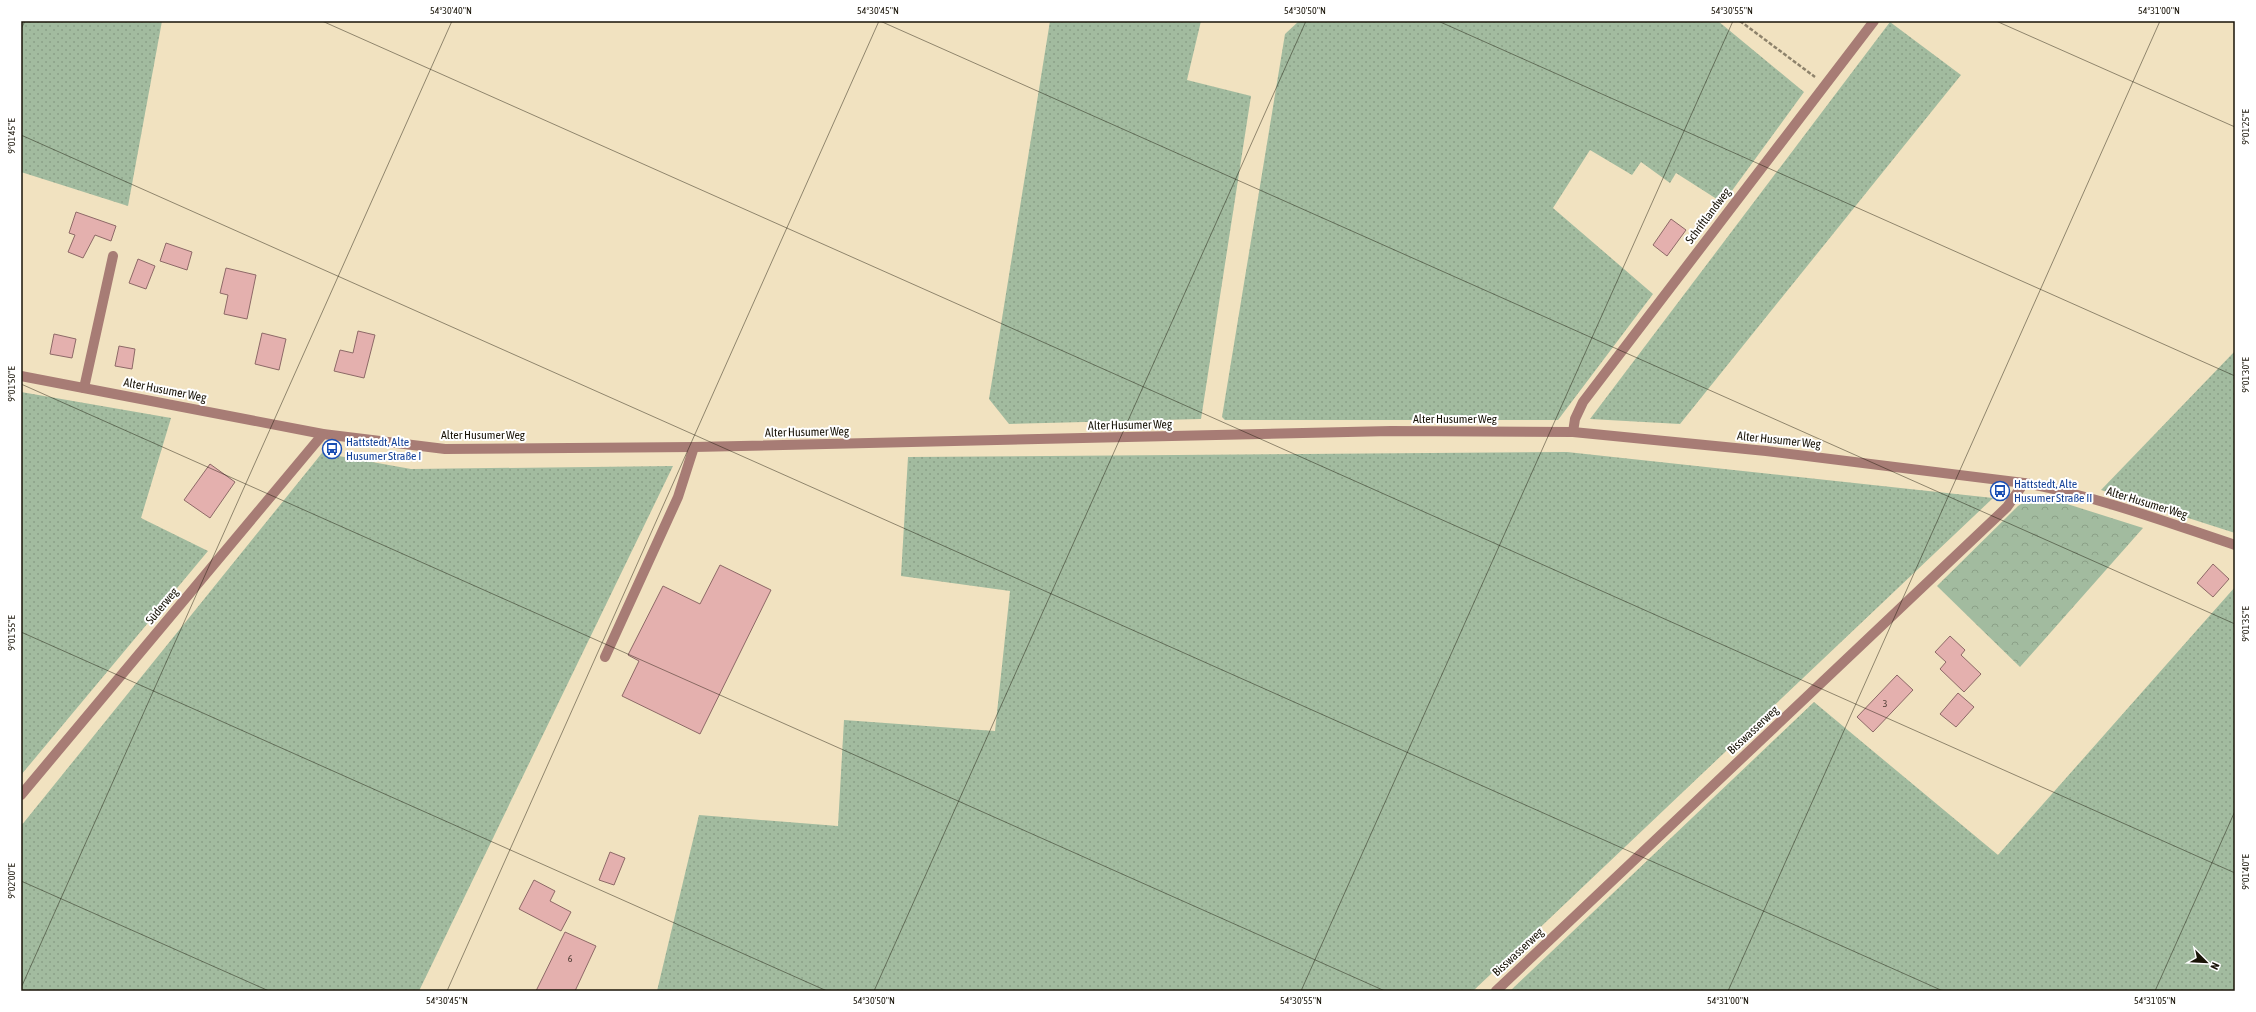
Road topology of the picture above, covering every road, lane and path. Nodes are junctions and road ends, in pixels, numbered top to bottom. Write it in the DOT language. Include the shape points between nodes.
graph roads {
  1 [pos="1740,21"];
  2 [pos="1874,21"];
  3 [pos="1825,84"];
  4 [pos="113,256"];
  5 [pos="21,376"];
  6 [pos="84,388"];
  7 [pos="1573,432"];
  8 [pos="323,434"];
  9 [pos="694,447"];
  10 [pos="2024,483"];
  11 [pos="2235,545"];
  12 [pos="605,657"];
  13 [pos="21,795"];
  14 [pos="1496,991"];
  1 -- 3 [label="path"];
  2 -- 3 [label="street, Schriftlandweg"];
  3 -- 7 [label="street, Schriftlandweg" via="1583,402 1575,419"];
  4 -- 6 [label="street"];
  5 -- 6 [label="street, Alter Husumer Weg"];
  6 -- 8 [label="street, Alter Husumer Weg"];
  7 -- 9 [label="street, Alter Husumer Weg" via="1391,432"];
  7 -- 10 [label="street, Alter Husumer Weg" via="1766,451"];
  8 -- 9 [label="street, Alter Husumer Weg" via="445,449"];
  8 -- 13 [label="street, Süderweg"];
  9 -- 12 [label="street" via="681,491"];
  10 -- 11 [label="street, Alter Husumer Weg" via="2143,515"];
  10 -- 14 [label="street, Bisswasserweg" via="2007,507"];
}
